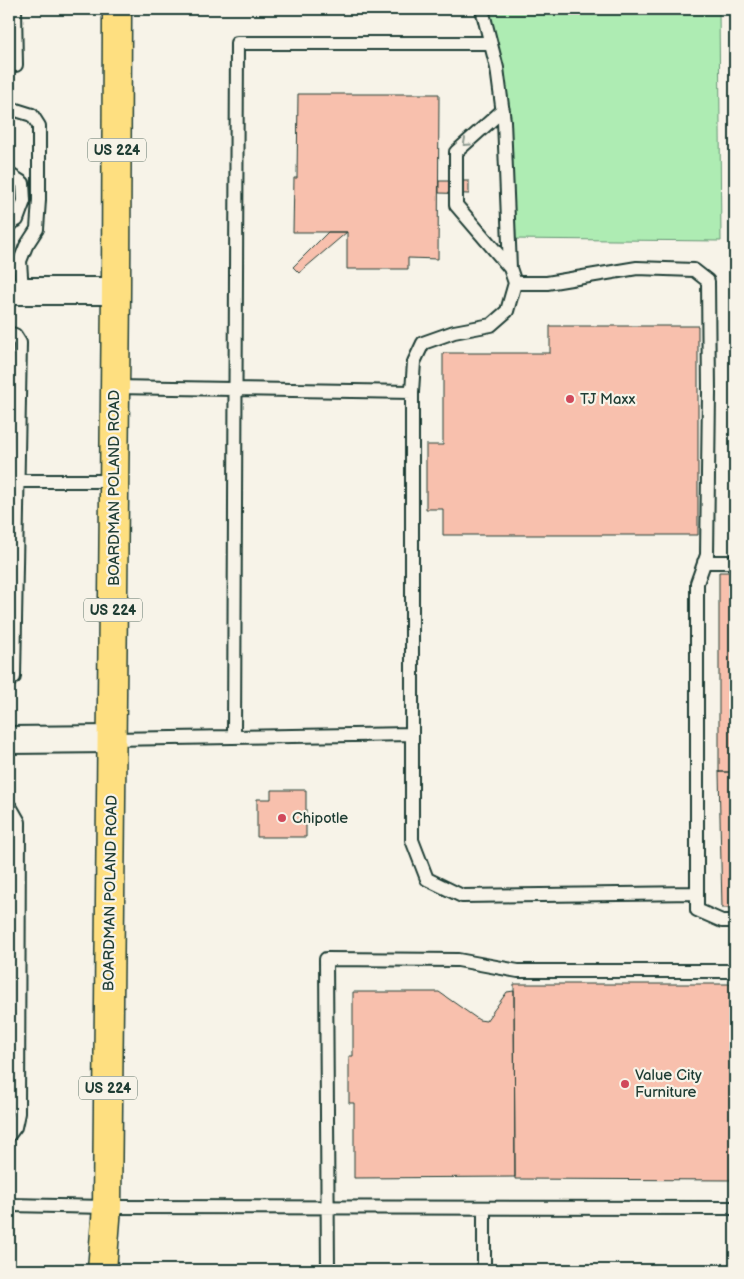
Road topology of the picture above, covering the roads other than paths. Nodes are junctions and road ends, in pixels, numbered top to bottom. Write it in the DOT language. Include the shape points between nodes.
graph roads {
  1 [pos="15,9"];
  2 [pos="117,9"];
  3 [pos="482,9"];
  4 [pos="490,43"];
  5 [pos="16,65"];
  6 [pos="9,110"];
  7 [pos="503,110"];
  8 [pos="9,176"];
  9 [pos="9,224"];
  10 [pos="510,268"];
  11 [pos="515,283"];
  12 [pos="116,290"];
  13 [pos="15,291"];
  14 [pos="9,333"];
  15 [pos="115,387"];
  16 [pos="236,389"];
  17 [pos="412,392"];
  18 [pos="17,481"];
  19 [pos="114,481"];
  20 [pos="12,532"];
  21 [pos="704,562"];
  22 [pos="735,562"];
  23 [pos="9,681"];
  24 [pos="412,734"];
  25 [pos="234,737"];
  26 [pos="112,739"];
  27 [pos="9,740"];
  28 [pos="9,806"];
  29 [pos="696,894"];
  30 [pos="14,897"];
  31 [pos="735,921"];
  32 [pos="735,971"];
  33 [pos="9,1135"];
  34 [pos="9,1205"];
  35 [pos="107,1207"];
  36 [pos="328,1208"];
  37 [pos="484,1208"];
  38 [pos="735,1208"];
  39 [pos="102,1270"];
  40 [pos="111,1270"];
  41 [pos="328,1270"];
  42 [pos="484,1270"];
  1 -- 5 [label="lane"];
  2 -- 12 [label="main road, BOARDMAN POLAND ROAD / US 224"];
  3 -- 4 [label="lane"];
  4 -- 7 [label="lane"];
  4 -- 16 [label="lane" via="237,43"];
  6 -- 13 [label="lane" via="32,115 39,126 37,229 20,260"];
  7 -- 10 [label="lane"];
  7 -- 10 [label="lane, one-way" via="456,152 456,205"];
  8 -- 9 [label="lane" via="23,183 24,201 17,220"];
  10 -- 11 [label="lane"];
  11 -- 17 [label="lane" via="507,311 491,325 454,332 423,343 414,362"];
  11 -- 21 [label="lane" via="546,283 637,268 694,270 708,281 709,441 707,555"];
  12 -- 13 [label="street"];
  12 -- 15 [label="main road, BOARDMAN POLAND ROAD / US 224"];
  14 -- 18 [label="lane" via="15,335 20,344"];
  15 -- 16 [label="lane"];
  15 -- 19 [label="main road, BOARDMAN POLAND ROAD / US 224"];
  16 -- 17 [label="lane"];
  16 -- 25 [label="lane"];
  17 -- 24 [label="lane"];
  18 -- 19 [label="lane"];
  18 -- 20 [label="lane"];
  19 -- 26 [label="main road, BOARDMAN POLAND ROAD / US 224"];
  20 -- 23 [label="lane" via="14,677"];
  21 -- 22 [label="lane"];
  21 -- 29 [label="lane" via="697,583"];
  24 -- 25 [label="lane"];
  24 -- 29 [label="lane" via="412,840 427,879 462,896"];
  25 -- 26 [label="lane"];
  26 -- 27 [label="street"];
  26 -- 35 [label="main road, BOARDMAN POLAND ROAD / US 224"];
  28 -- 30 [label="lane" via="19,822"];
  29 -- 31 [label="lane" via="697,910 722,921"];
  30 -- 33 [label="lane" via="18,1113 15,1127"];
  32 -- 36 [label="lane" via="518,971 458,960 326,959"];
  34 -- 35 [label="lane"];
  35 -- 36 [label="lane"];
  35 -- 39 [label="main road, BOARDMAN POLAND ROAD / US 224"];
  35 -- 40 [label="main road, BOARDMAN POLAND ROAD / US 224"];
  36 -- 37 [label="lane"];
  36 -- 41 [label="lane"];
  37 -- 38 [label="lane"];
  37 -- 42 [label="lane"];
}
